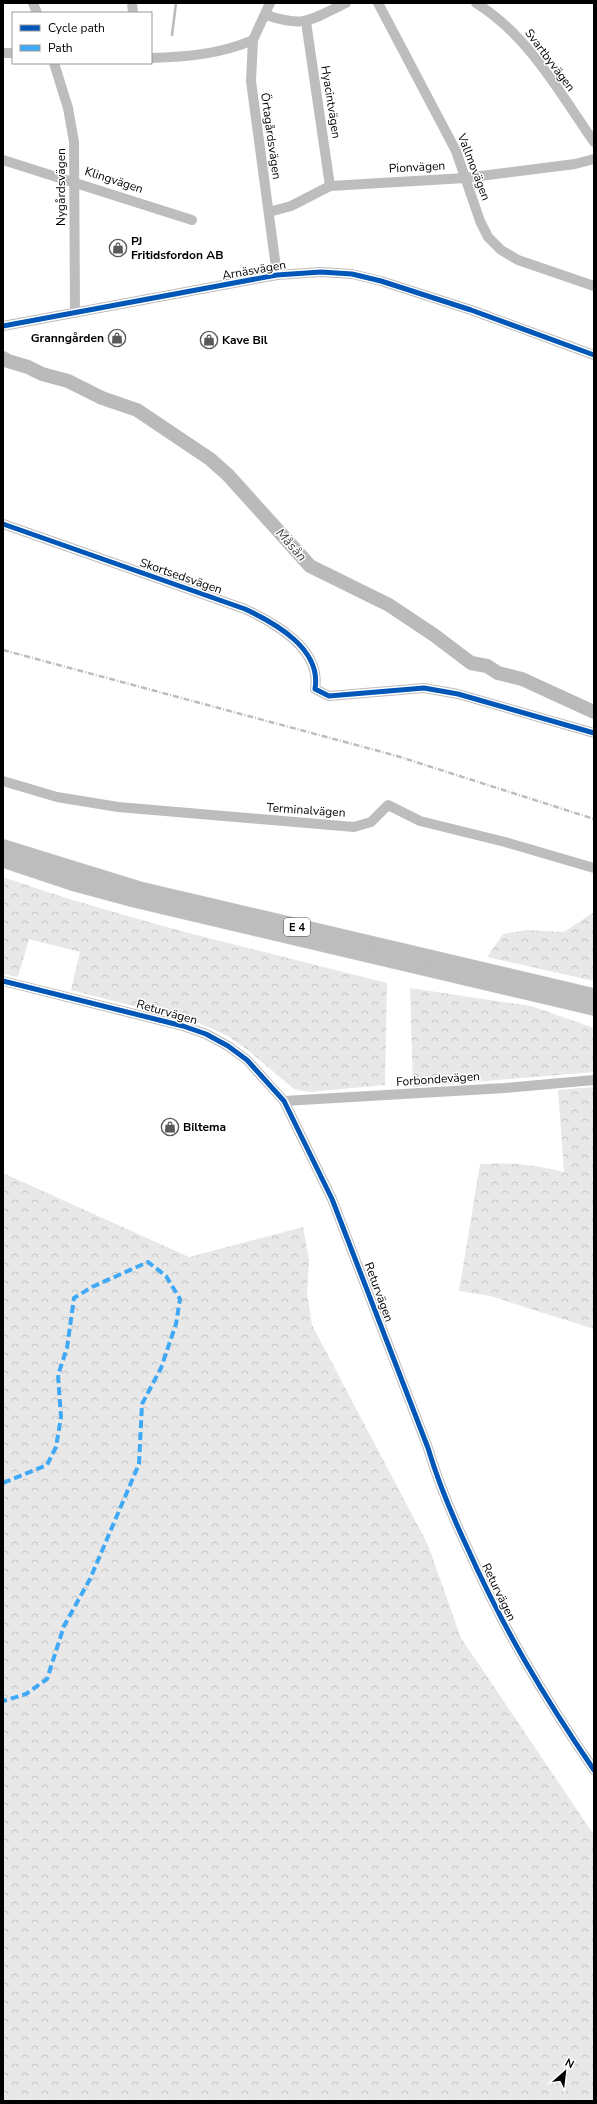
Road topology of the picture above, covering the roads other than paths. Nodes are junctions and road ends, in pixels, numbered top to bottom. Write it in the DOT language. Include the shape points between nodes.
graph roads {
  1 [pos="270,3"];
  2 [pos="346,3"];
  3 [pos="378,3"];
  4 [pos="476,3"];
  5 [pos="266,15"];
  6 [pos="306,22"];
  7 [pos="253,40"];
  8 [pos="152,58"];
  9 [pos="54,64"];
  10 [pos="594,142"];
  11 [pos="594,159"];
  12 [pos="3,160"];
  13 [pos="465,178"];
  14 [pos="74,181"];
  15 [pos="330,186"];
  16 [pos="269,212"];
  17 [pos="192,220"];
  18 [pos="277,275"];
  19 [pos="594,286"];
  20 [pos="75,313"];
  21 [pos="3,326"];
  22 [pos="594,355"];
  23 [pos="3,524"];
  24 [pos="594,733"];
  25 [pos="3,781"];
  26 [pos="3,847"];
  27 [pos="3,860"];
  28 [pos="594,868"];
  29 [pos="3,981"];
  30 [pos="594,996"];
  31 [pos="594,1008"];
  32 [pos="594,1080"];
  33 [pos="284,1101"];
  34 [pos="594,1770"];
  1 -- 5 [label="street, Örtagårdsvägen"];
  2 -- 6 [label="street"];
  3 -- 13 [label="street, Vallmovägen" via="456,151"];
  4 -- 10 [label="street, Svartbyvägen" via="492,14 529,50"];
  5 -- 6 [label="street" via="289,22"];
  5 -- 7 [label="street, Örtagårdsvägen"];
  6 -- 15 [label="street, Hyacintvägen"];
  7 -- 8 [label="street" via="204,54"];
  7 -- 16 [label="street, Örtagårdsvägen" via="252,96"];
  9 -- 14 [label="street, Nygårdsvägen" via="68,108 74,142"];
  11 -- 13 [label="street, Pionvägen" via="575,164"];
  12 -- 14 [label="street, Klingvägen"];
  13 -- 15 [label="street, Pionvägen"];
  13 -- 19 [label="street, Vallmovägen" via="480,221 488,237 501,250 518,260"];
  14 -- 17 [label="street, Klingvägen"];
  14 -- 20 [label="street, Nygårdsvägen"];
  15 -- 16 [label="street, Pionvägen" via="291,206"];
  16 -- 18 [label="street, Örtagårdsvägen"];
  18 -- 20 [label="street, Arnäsvägen"];
  18 -- 22 [label="street, Arnäsvägen" via="320,272 352,274 381,281 471,310"];
  20 -- 21 [label="street, Arnäsvägen"];
  23 -- 24 [label="street, Skortsedsvägen" via="245,609 269,620 298,643 316,674 315,688 329,696 424,688 458,694"];
  25 -- 28 [label="street, Terminalvägen" via="57,797 118,807 354,827 371,822 388,805 420,820"];
  26 -- 30 [label="highway, E 4" via="139,889"];
  27 -- 31 [label="highway, E 4" via="72,883 164,908"];
  29 -- 33 [label="street, Returvägen" via="171,1022 206,1034 247,1060"];
  32 -- 33 [label="street, Forbondevägen"];
  33 -- 34 [label="street, Returvägen" via="332,1199 436,1473 492,1603 554,1713"];
}
